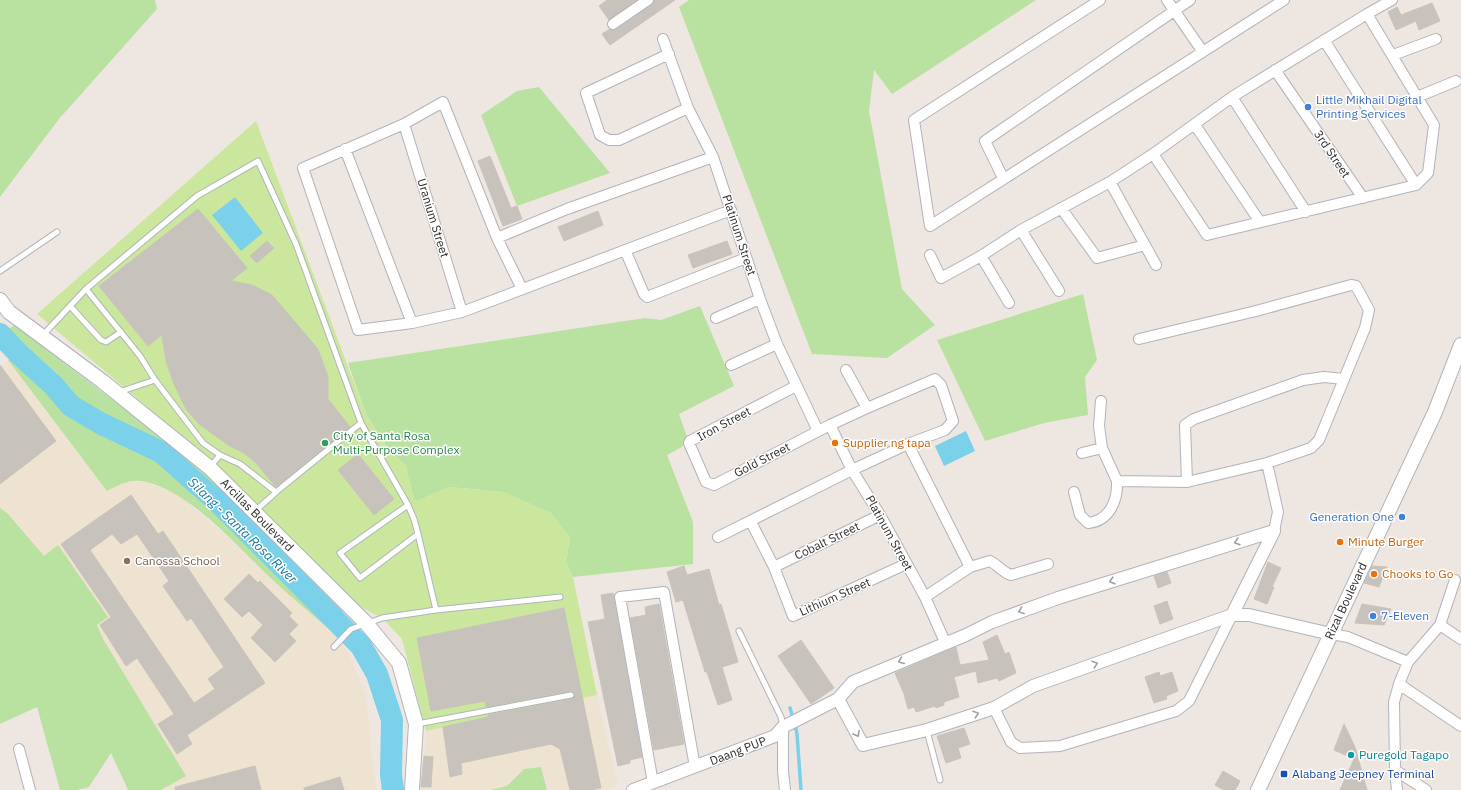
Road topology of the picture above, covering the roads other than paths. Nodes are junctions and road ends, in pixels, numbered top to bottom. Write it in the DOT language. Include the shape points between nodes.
graph roads {
  1 [pos="648,0"];
  2 [pos="1100,0"];
  3 [pos="1167,0"];
  4 [pos="1190,0"];
  5 [pos="1284,0"];
  6 [pos="1392,0"];
  7 [pos="1174,10"];
  8 [pos="1367,14"];
  9 [pos="613,24"];
  10 [pos="662,38"];
  11 [pos="1436,39"];
  12 [pos="1324,40"];
  13 [pos="1203,52"];
  14 [pos="669,54"];
  15 [pos="1393,55"];
  16 [pos="1275,70"];
  17 [pos="1456,81"];
  18 [pos="1417,97"];
  19 [pos="1232,98"];
  20 [pos="688,108"];
  21 [pos="404,124"];
  22 [pos="1195,125"];
  23 [pos="345,149"];
  24 [pos="1153,154"];
  25 [pos="713,158"];
  26 [pos="1003,178"];
  27 [pos="1110,182"];
  28 [pos="1416,185"];
  29 [pos="1363,198"];
  30 [pos="1061,208"];
  31 [pos="732,210"];
  32 [pos="1306,212"];
  33 [pos="1260,222"];
  34 [pos="1021,230"];
  35 [pos="57,232"];
  36 [pos="496,238"];
  37 [pos="1145,244"];
  38 [pos="625,250"];
  39 [pos="930,255"];
  40 [pos="981,256"];
  41 [pos="746,258"];
  42 [pos="1156,265"];
  43 [pos="0,271"];
  44 [pos="86,288"];
  45 [pos="522,289"];
  46 [pos="1059,291"];
  47 [pos="760,299"];
  48 [pos="0,300"];
  49 [pos="1009,303"];
  50 [pos="70,306"];
  51 [pos="462,312"];
  52 [pos="716,318"];
  53 [pos="412,323"];
  54 [pos="121,332"];
  55 [pos="41,336"];
  56 [pos="1139,339"];
  57 [pos="777,344"];
  58 [pos="1461,345"];
  59 [pos="731,365"];
  60 [pos="846,370"];
  61 [pos="1344,379"];
  62 [pos="155,380"];
  63 [pos="796,386"];
  64 [pos="117,393"];
  65 [pos="1101,400"];
  66 [pos="867,408"];
  67 [pos="361,423"];
  68 [pos="830,425"];
  69 [pos="818,431"];
  70 [pos="908,444"];
  71 [pos="1102,448"];
  72 [pos="1082,453"];
  73 [pos="220,455"];
  74 [pos="1266,463"];
  75 [pos="210,468"];
  76 [pos="852,470"];
  77 [pos="1117,481"];
  78 [pos="706,482"];
  79 [pos="1188,482"];
  80 [pos="276,492"];
  81 [pos="1074,492"];
  82 [pos="408,505"];
  83 [pos="254,512"];
  84 [pos="880,515"];
  85 [pos="751,522"];
  86 [pos="1274,531"];
  87 [pos="418,534"];
  88 [pos="718,537"];
  89 [pos="906,564"];
  90 [pos="1048,564"];
  91 [pos="774,567"];
  92 [pos="970,567"];
  93 [pos="1455,580"];
  94 [pos="560,597"];
  95 [pos="925,597"];
  96 [pos="436,610"];
  97 [pos="1232,615"];
  98 [pos="366,623"];
  99 [pos="1440,625"];
  100 [pos="740,631"];
  101 [pos="1331,634"];
  102 [pos="1461,640"];
  103 [pos="945,642"];
  104 [pos="334,647"];
  105 [pos="1408,662"];
  106 [pos="1399,684"];
  107 [pos="571,695"];
  108 [pos="838,699"];
  109 [pos="994,708"];
  110 [pos="416,724"];
  111 [pos="786,726"];
  112 [pos="1461,726"];
  113 [pos="927,730"];
  114 [pos="19,749"];
  115 [pos="695,767"];
  116 [pos="1394,770"];
  117 [pos="940,780"];
  118 [pos="653,782"];
  119 [pos="30,790"];
  120 [pos="412,790"];
  121 [pos="633,790"];
  122 [pos="785,790"];
  123 [pos="1258,790"];
  124 [pos="1397,790"];
  125 [pos="1426,790"];
  1 -- 9 [label="street"];
  2 -- 26 [label="street" via="914,120 930,226"];
  3 -- 7 [label="street"];
  4 -- 7 [label="street"];
  5 -- 13 [label="street"];
  6 -- 8 [label="street"];
  7 -- 13 [label="street"];
  7 -- 26 [label="street" via="984,140"];
  8 -- 12 [label="street"];
  8 -- 15 [label="street"];
  10 -- 14 [label="street, Platinum Street"];
  11 -- 15 [label="street"];
  12 -- 16 [label="street"];
  12 -- 28 [label="street"];
  13 -- 26 [label="street"];
  14 -- 20 [label="street, Platinum Street"];
  14 -- 20 [label="street" via="586,93 600,135 609,140 619,140"];
  15 -- 18 [label="street"];
  16 -- 19 [label="street"];
  16 -- 29 [label="street, 3rd Street"];
  17 -- 18 [label="street"];
  18 -- 28 [label="street" via="1434,125 1428,173"];
  19 -- 22 [label="street"];
  19 -- 32 [label="street"];
  20 -- 25 [label="street, Platinum Street"];
  21 -- 23 [label="street"];
  21 -- 36 [label="street" via="444,102"];
  21 -- 51 [label="street, Uranium Street"];
  22 -- 24 [label="street"];
  22 -- 33 [label="street"];
  23 -- 53 [label="street"];
  23 -- 53 [label="street" via="303,168 358,330"];
  24 -- 27 [label="street"];
  24 -- 33 [label="street" via="1206,235"];
  25 -- 31 [label="street, Platinum Street"];
  25 -- 36 [label="street" via="567,209"];
  27 -- 30 [label="street"];
  27 -- 37 [label="street"];
  28 -- 29 [label="street"];
  29 -- 32 [label="street"];
  30 -- 34 [label="street"];
  30 -- 37 [label="street" via="1097,258"];
  31 -- 38 [label="street"];
  31 -- 41 [label="street, Platinum Street"];
  32 -- 33 [label="street"];
  34 -- 40 [label="street"];
  34 -- 46 [label="street"];
  35 -- 43 [label="lane"];
  36 -- 45 [label="street"];
  37 -- 42 [label="street"];
  38 -- 41 [label="street" via="647,297"];
  38 -- 45 [label="street"];
  39 -- 40 [label="street" via="942,278"];
  40 -- 49 [label="street"];
  41 -- 47 [label="street, Platinum Street"];
  44 -- 50 [label="lane"];
  44 -- 54 [label="lane"];
  44 -- 67 [label="lane" via="197,196 258,161 296,244"];
  45 -- 51 [label="street"];
  47 -- 52 [label="street"];
  47 -- 57 [label="street, Platinum Street"];
  48 -- 55 [label="main road, Arcillas Boulevard" via="10,312"];
  50 -- 54 [label="lane" via="101,340 106,342"];
  50 -- 55 [label="lane"];
  51 -- 53 [label="street"];
  54 -- 62 [label="lane"];
  55 -- 64 [label="main road, Arcillas Boulevard"];
  56 -- 61 [label="street" via="1351,285 1356,286 1369,313"];
  57 -- 59 [label="street"];
  57 -- 63 [label="street, Platinum Street"];
  58 -- 101 [label="main road, Rizal Boulevard" via="1435,412"];
  60 -- 66 [label="street"];
  61 -- 74 [label="street" via="1319,440 1311,448"];
  61 -- 79 [label="street" via="1324,377 1303,380 1194,419 1185,425"];
  62 -- 64 [label="lane"];
  62 -- 73 [label="lane" via="203,443"];
  63 -- 69 [label="street, Platinum Street"];
  63 -- 78 [label="street, Iron Street" via="690,441"];
  64 -- 75 [label="main road, Arcillas Boulevard"];
  65 -- 71 [label="street" via="1099,426"];
  66 -- 68 [label="street, Gold Street"];
  66 -- 70 [label="street, Gold Street" via="935,380 938,381 953,421 945,430"];
  67 -- 80 [label="lane"];
  67 -- 82 [label="lane"];
  68 -- 69 [label="street, Gold Street"];
  68 -- 76 [label="street, Platinum Street"];
  69 -- 78 [label="street, Gold Street" via="714,485"];
  70 -- 76 [label="street"];
  70 -- 92 [label="street"];
  71 -- 72 [label="street"];
  71 -- 77 [label="street"];
  73 -- 75 [label="lane"];
  73 -- 80 [label="lane" via="240,464"];
  74 -- 79 [label="street"];
  74 -- 86 [label="street" via="1278,512"];
  75 -- 83 [label="main road, Arcillas Boulevard"];
  76 -- 84 [label="street, Platinum Street"];
  76 -- 85 [label="street"];
  77 -- 79 [label="street"];
  77 -- 81 [label="street" via="1118,492 1114,506 1097,522 1088,523 1080,515"];
  80 -- 83 [label="lane"];
  82 -- 87 [label="lane"];
  82 -- 87 [label="lane" via="340,553 360,578"];
  83 -- 98 [label="main road, Arcillas Boulevard"];
  84 -- 89 [label="street, Platinum Street"];
  84 -- 91 [label="street, Cobalt Street"];
  85 -- 88 [label="street"];
  85 -- 91 [label="street, Lithium Street"];
  86 -- 97 [label="street"];
  86 -- 103 [label="street, one-way" via="1058,598"];
  87 -- 96 [label="lane"];
  89 -- 91 [label="street, Lithium Street" via="793,616"];
  89 -- 95 [label="street, Platinum Street"];
  90 -- 92 [label="street" via="1011,576 990,561"];
  92 -- 95 [label="street"];
  93 -- 99 [label="street"];
  94 -- 96 [label="lane"];
  95 -- 103 [label="street, Platinum Street"];
  96 -- 98 [label="lane"];
  97 -- 101 [label="street" via="1249,615"];
  109 -- 97 [label="street, one-way" via="1033,686"];
  97 -- 109 [label="street" via="1188,701 1176,711 1060,746 1020,748 1011,742"];
  98 -- 104 [label="lane" via="351,629"];
  98 -- 110 [label="main road, Arcillas Boulevard" via="399,663"];
  99 -- 102 [label="street"];
  99 -- 105 [label="street"];
  100 -- 111 [label="lane"];
  101 -- 105 [label="street" via="1348,636"];
  101 -- 123 [label="main road, Rizal Boulevard"];
  103 -- 108 [label="street, one-way" via="852,682"];
  105 -- 106 [label="street"];
  106 -- 112 [label="street"];
  106 -- 116 [label="street" via="1394,702"];
  107 -- 110 [label="lane"];
  108 -- 111 [label="street, Daang PUP"];
  108 -- 113 [label="street, one-way" via="863,745"];
  113 -- 109 [label="street, one-way"];
  110 -- 120 [label="main road, Arcillas Boulevard"];
  111 -- 115 [label="street, Daang PUP" via="775,736"];
  111 -- 122 [label="street"];
  113 -- 117 [label="lane"];
  114 -- 119 [label="street"];
  115 -- 118 [label="street, Daang PUP"];
  115 -- 118 [label="street" via="664,592 620,597"];
  116 -- 124 [label="street"];
  116 -- 125 [label="street"];
  118 -- 121 [label="street, Daang PUP"];
}
